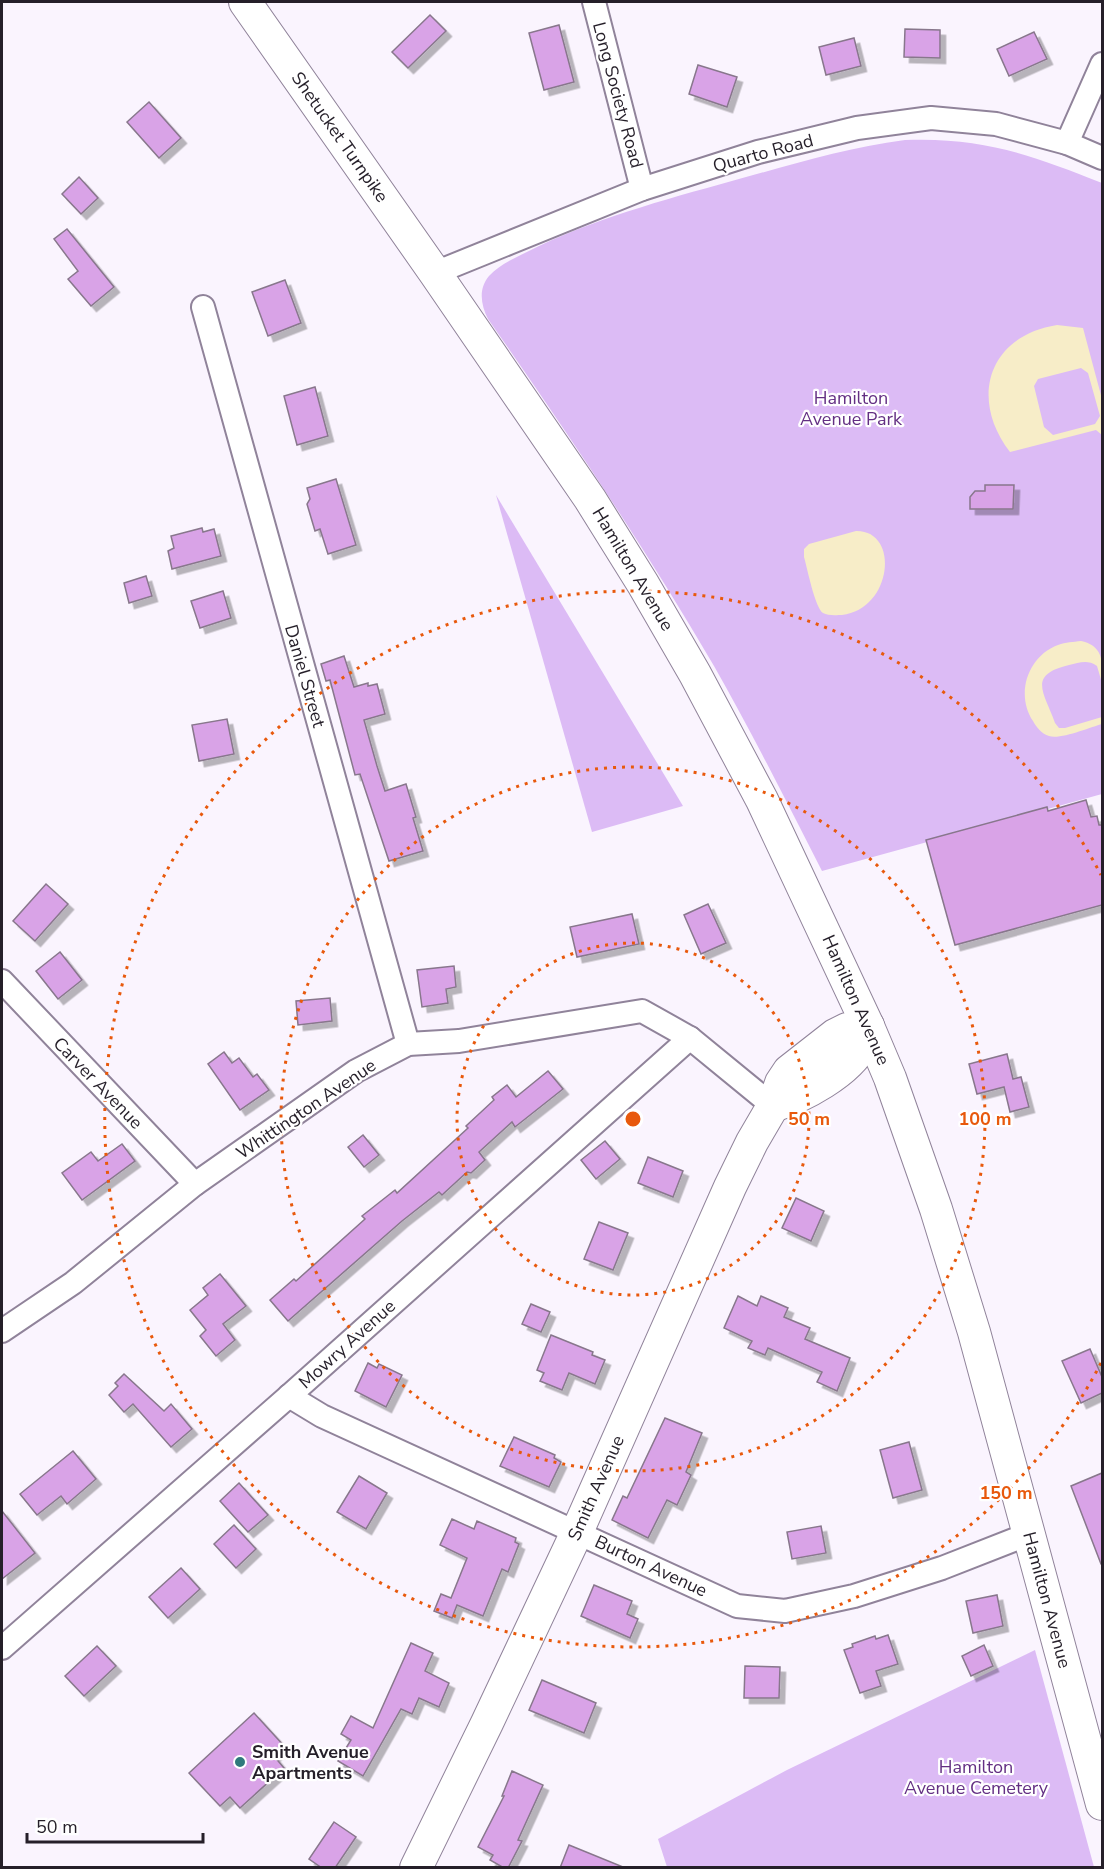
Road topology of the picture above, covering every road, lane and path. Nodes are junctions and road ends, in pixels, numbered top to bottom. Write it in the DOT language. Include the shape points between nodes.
graph roads {
  1 [pos="245,2"];
  2 [pos="594,2"];
  3 [pos="1102,64"];
  4 [pos="1067,144"];
  5 [pos="1102,158"];
  6 [pos="642,189"];
  7 [pos="435,273"];
  8 [pos="202,307"];
  9 [pos="2,981"];
  10 [pos="868,1026"];
  11 [pos="690,1038"];
  12 [pos="408,1044"];
  13 [pos="773,1106"];
  14 [pos="195,1184"];
  15 [pos="2,1330"];
  16 [pos="289,1396"];
  17 [pos="577,1532"];
  18 [pos="1029,1533"];
  19 [pos="2,1648"];
  20 [pos="1102,1804"];
  21 [pos="416,1868"];
  1 -- 7 [label="main road, Shetucket Turnpike"];
  2 -- 6 [label="street, Long Society Road"];
  3 -- 4 [label="street"];
  4 -- 5 [label="street, Quarto Road"];
  4 -- 6 [label="street, Quarto Road" via="996,124 931,118 857,128 802,141"];
  6 -- 7 [label="street, Quarto Road"];
  7 -- 10 [label="main road, Hamilton Avenue" via="644,584 762,800"];
  8 -- 12 [label="street, Daniel Street"];
  9 -- 14 [label="street, Carver Avenue"];
  10 -- 13 [label="main road, Smith Avenue" via="835,1035 798,1063 781,1083"];
  10 -- 18 [label="main road, Hamilton Avenue" via="936,1209"];
  11 -- 12 [label="street, Whittington Avenue" via="642,1011 459,1041"];
  11 -- 13 [label="street, Whittington Avenue"];
  11 -- 16 [label="street, Mowry Avenue"];
  12 -- 14 [label="street, Whittington Avenue" via="356,1071"];
  13 -- 17 [label="main road, Smith Avenue" via="730,1187"];
  14 -- 15 [label="street, Whittington Avenue" via="73,1283"];
  16 -- 17 [label="street, Burton Avenue" via="322,1416"];
  16 -- 19 [label="street, Mowry Avenue"];
  17 -- 18 [label="street, Burton Avenue" via="737,1606 785,1611 855,1596 942,1568"];
  17 -- 21 [label="main road, Smith Avenue"];
  18 -- 20 [label="main road, Hamilton Avenue"];
}
